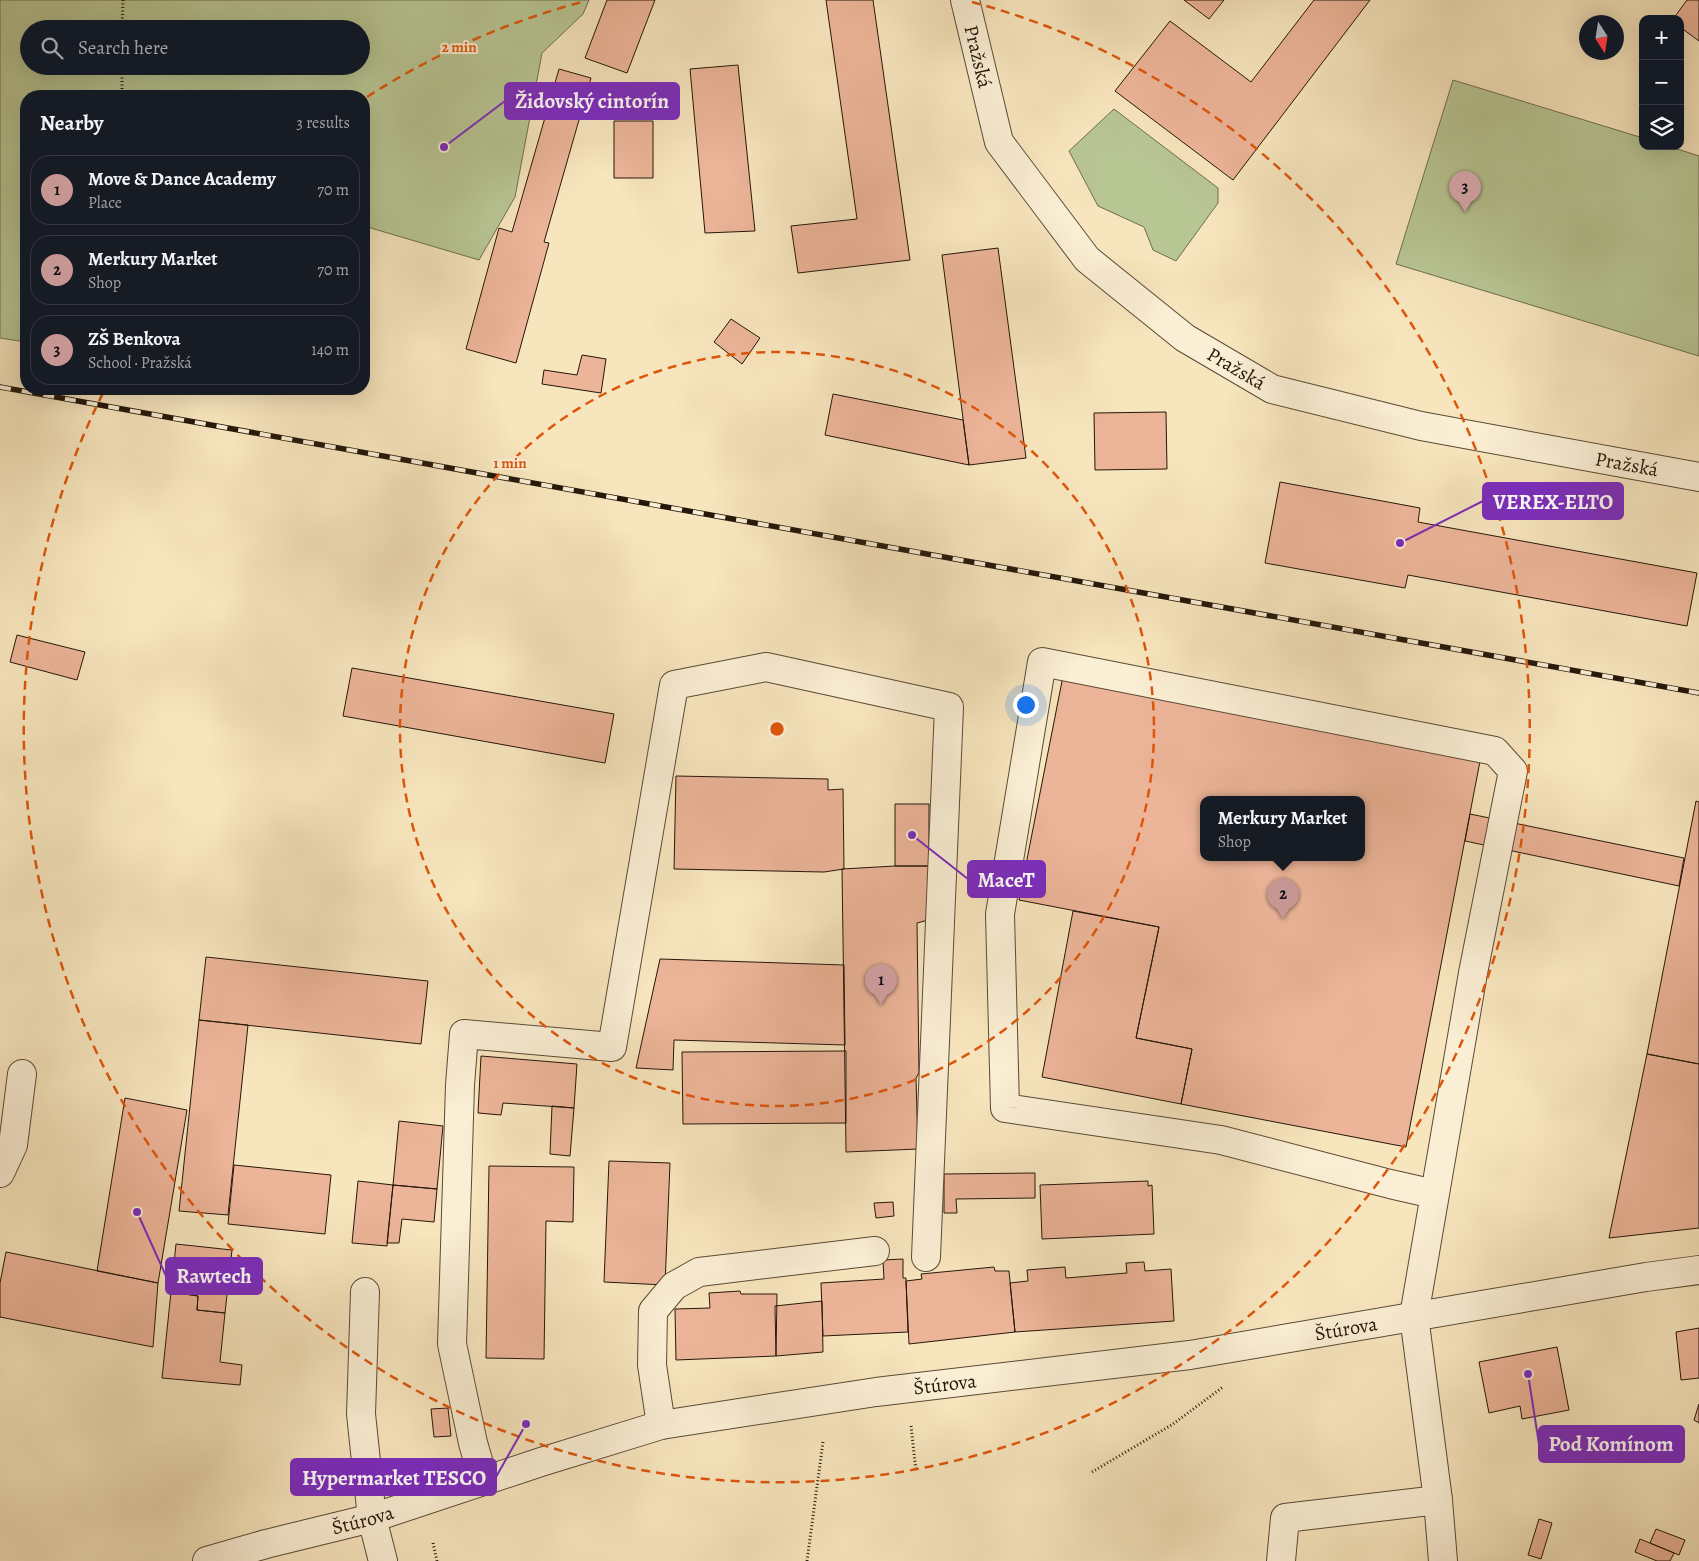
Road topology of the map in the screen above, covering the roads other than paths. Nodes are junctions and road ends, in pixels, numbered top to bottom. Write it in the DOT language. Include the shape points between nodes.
graph roads {
  1 [pos="973,4"];
  2 [pos="1699,477"];
  3 [pos="22,1074"];
  4 [pos="0,1173"];
  5 [pos="1434,1194"];
  6 [pos="874,1251"];
  7 [pos="926,1257"];
  8 [pos="1699,1270"];
  9 [pos="365,1292"];
  10 [pos="1414,1316"];
  11 [pos="661,1425"];
  12 [pos="484,1480"];
  13 [pos="1438,1500"];
  14 [pos="372,1518"];
  15 [pos="207,1561"];
  16 [pos="383,1561"];
  17 [pos="1281,1561"];
  18 [pos="1443,1561"];
  1 -- 2 [label="street, Pražská" via="999,142 1087,259 1185,338 1272,389 1421,426"];
  3 -- 4 [label="street" via="13,1146"];
  5 -- 5 [label="street" via="1473,973 1514,771 1495,751 1042,662 1000,914 1004,1108 1220,1140"];
  5 -- 10 [label="street"];
  6 -- 11 [label="street" via="699,1272 674,1286 653,1311 652,1365"];
  7 -- 12 [label="street" via="949,707 766,667 674,685 612,1047 464,1034 452,1344 472,1443"];
  8 -- 10 [label="street, Štúrova" via="1646,1276"];
  9 -- 14 [label="street" via="361,1414"];
  10 -- 11 [label="street, Štúrova" via="1190,1355 876,1392"];
  10 -- 13 [label="street"];
  11 -- 12 [label="street, Štúrova"];
  12 -- 14 [label="street, Štúrova"];
  13 -- 17 [label="street" via="1285,1518"];
  13 -- 18 [label="street"];
  14 -- 15 [label="street, Štúrova"];
  14 -- 16 [label="street"];
}
